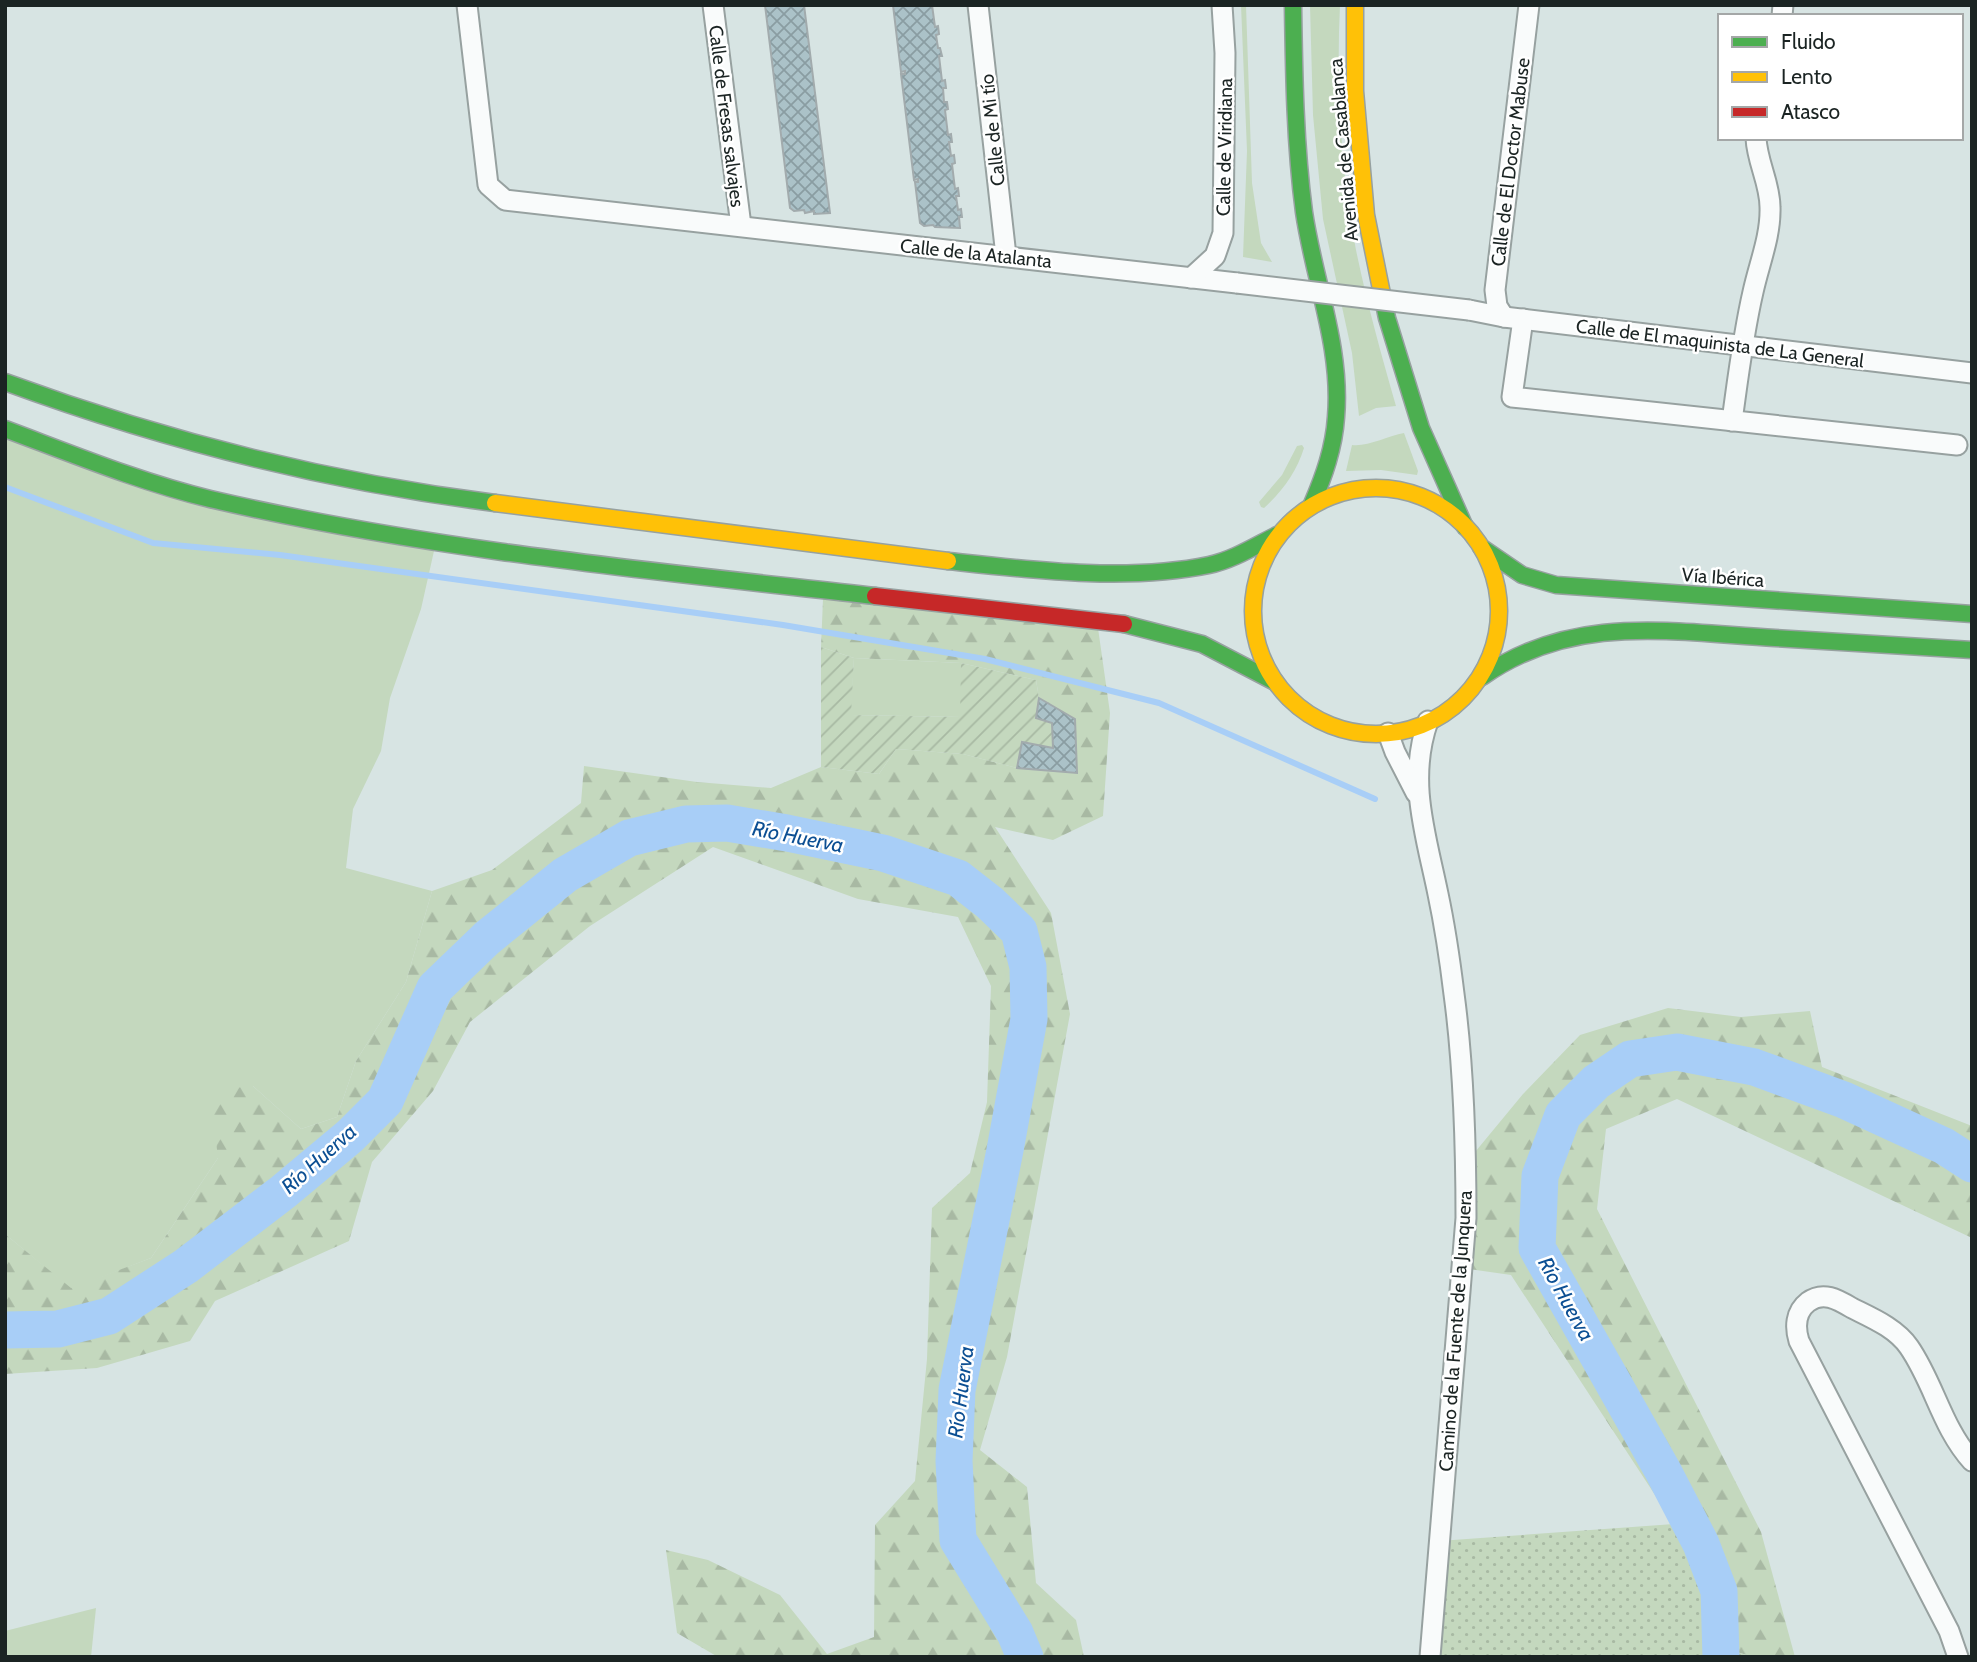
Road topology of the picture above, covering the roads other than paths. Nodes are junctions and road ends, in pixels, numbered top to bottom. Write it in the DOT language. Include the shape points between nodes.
graph roads {
  1 [pos="467,5"];
  2 [pos="713,5"];
  3 [pos="978,5"];
  4 [pos="1222,5"];
  5 [pos="1293,5"];
  6 [pos="1355,5"];
  7 [pos="1529,5"];
  8 [pos="1756,140"];
  9 [pos="741,226"];
  10 [pos="1006,256"];
  11 [pos="1191,278"];
  12 [pos="1469,310"];
  13 [pos="1513,318"];
  14 [pos="1743,346"];
  15 [pos="1972,373"];
  16 [pos="5,382"];
  17 [pos="1731,421"];
  18 [pos="5,429"];
  19 [pos="1957,445"];
  20 [pos="1312,504"];
  21 [pos="1465,527"];
  22 [pos="1277,535"];
  23 [pos="1481,547"];
  24 [pos="1972,614"];
  25 [pos="1972,650"];
  26 [pos="1482,677"];
  27 [pos="1275,682"];
  28 [pos="1428,721"];
  29 [pos="1388,733"];
  30 [pos="1418,797"];
  31 [pos="1972,1461"];
  32 [pos="1430,1657"];
  33 [pos="1958,1657"];
  1 -- 9 [label="street, Calle de la Atalanta" via="488,185 505,200"];
  2 -- 9 [label="street, Calle de Fresas salvajes"];
  3 -- 10 [label="street, Calle de Mi tío"];
  4 -- 11 [label="street, Calle de Viridiana" via="1223,233 1215,256"];
  5 -- 20 [label="main road" via="1299,173 1337,395 1332,447"];
  6 -- 21 [label="main road, Avenida de Casablanca" via="1355,91 1366,215 1387,318 1421,428"];
  7 -- 13 [label="street, Calle de El Doctor Mabuse" via="1495,290 1497,306"];
  8 -- 14 [label="street" via="1771,208"];
  9 -- 10 [label="street, Calle de la Atalanta"];
  10 -- 11 [label="street, Calle de la Atalanta"];
  11 -- 12 [label="street, Calle de la Atalanta, bridge"];
  12 -- 13 [label="street, Calle de El maquinista de La General"];
  13 -- 14 [label="street, Calle de El maquinista de La General"];
  13 -- 17 [label="street" via="1512,397"];
  14 -- 15 [label="street, Calle de El maquinista de La General"];
  14 -- 17 [label="street"];
  16 -- 22 [label="main road" via="89,414 242,456 441,496 938,559 1102,574 1147,573 1210,565"];
  17 -- 19 [label="street"];
  18 -- 27 [label="main road" via="208,498 343,526 474,549 1136,625 1202,644"];
  20 -- 21 [label="main road" via="1349,492 1403,492 1427,499"];
  20 -- 22 [label="main road"];
  21 -- 23 [label="main road"];
  22 -- 27 [label="main road" via="1256,584 1253,613 1257,643"];
  23 -- 24 [label="main road, Vía Ibérica" via="1522,575 1564,586"];
  23 -- 26 [label="main road" via="1495,581 1500,618"];
  25 -- 26 [label="main road" via="1614,632 1542,644 1510,657"];
  26 -- 28 [label="main road" via="1463,697"];
  27 -- 29 [label="main road" via="1305,710 1333,726"];
  28 -- 29 [label="main road"];
  28 -- 30 [label="street, Camino de la Fuente de la Junquera" via="1419,759"];
  29 -- 30 [label="street, Camino de la Fuente de la Junquera"];
  30 -- 32 [label="street, Camino de la Fuente de la Junquera" via="1454,998 1466,1163 1466,1218"];
  31 -- 33 [label="street" via="1951,1432 1909,1346 1889,1328 1832,1297 1816,1297 1804,1305 1797,1317 1799,1341 1949,1630"];
}
